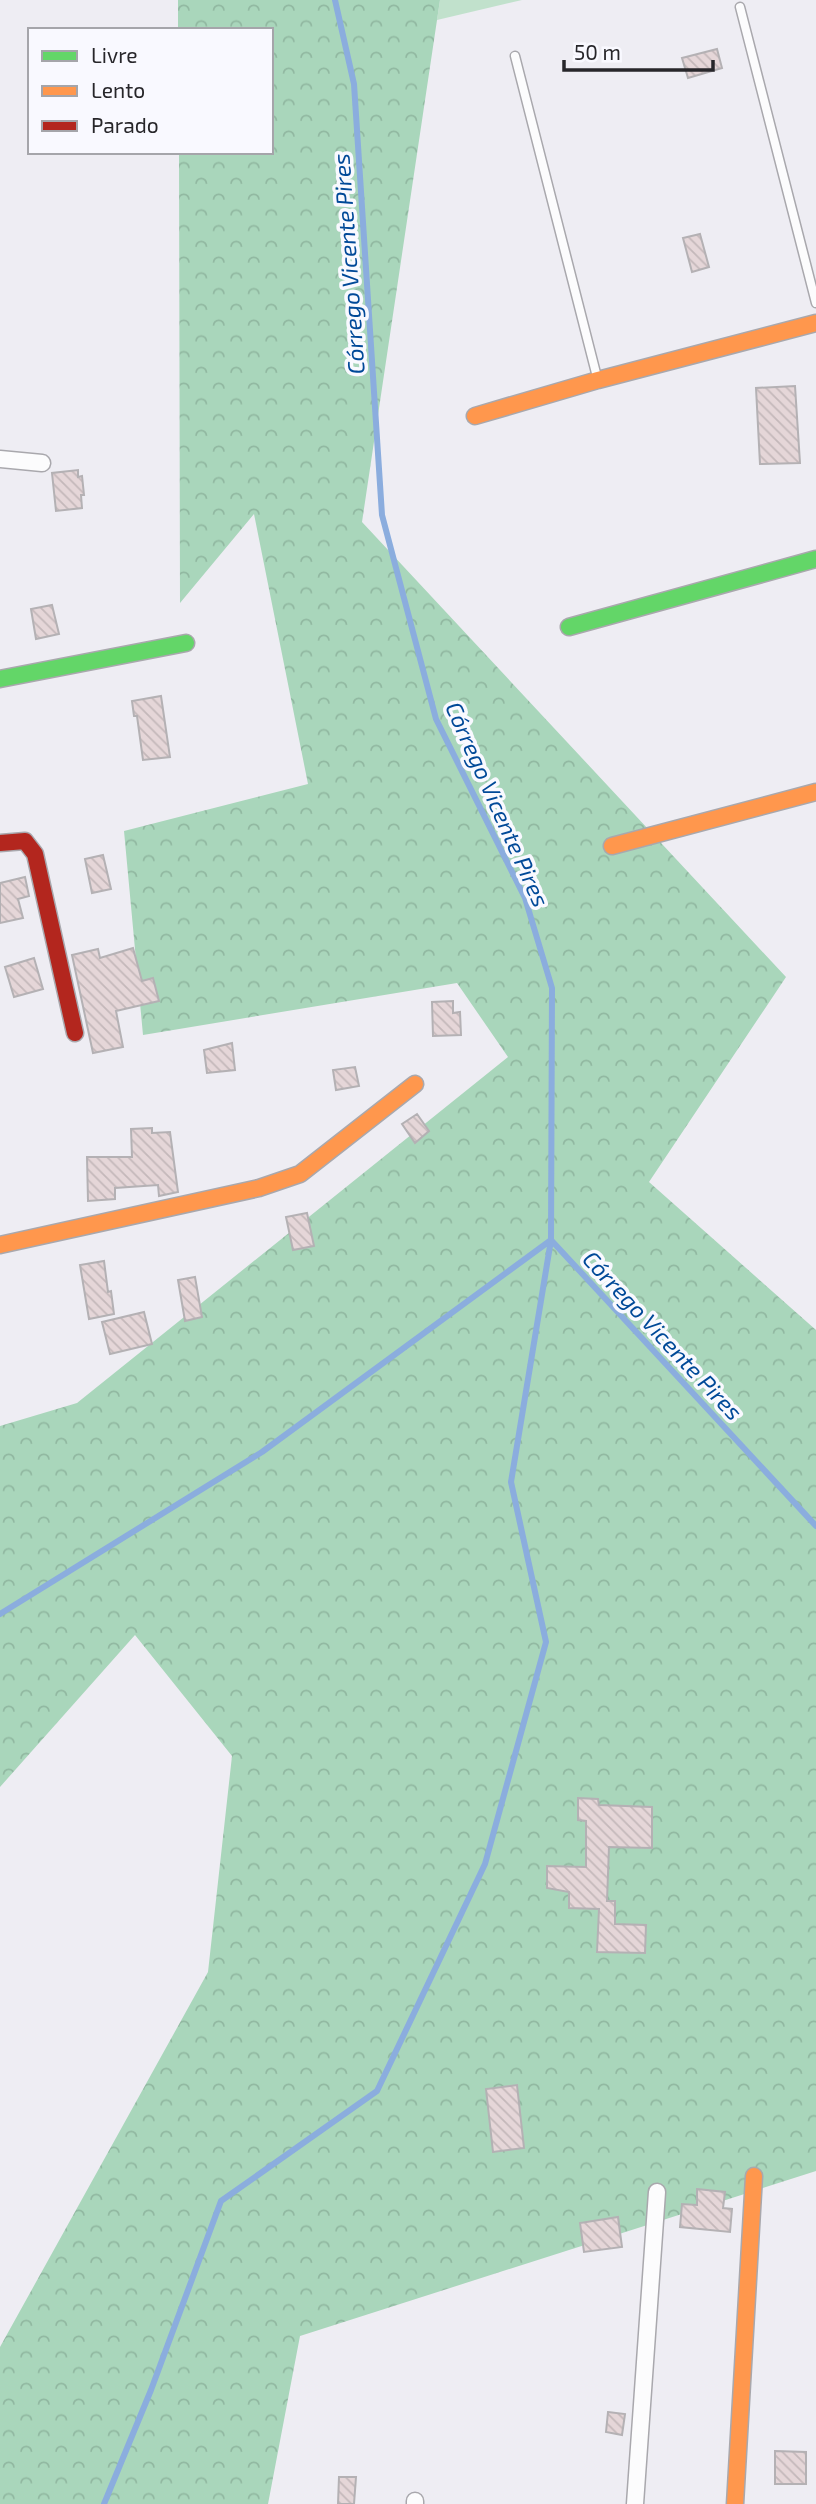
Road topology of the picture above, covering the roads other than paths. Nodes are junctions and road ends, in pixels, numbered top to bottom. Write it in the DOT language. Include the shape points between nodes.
graph roads {
  1 [pos="740,7"];
  2 [pos="515,56"];
  3 [pos="816,303"];
  4 [pos="816,323"];
  5 [pos="598,380"];
  6 [pos="475,416"];
  7 [pos="0,458"];
  8 [pos="42,463"];
  9 [pos="816,559"];
  10 [pos="569,628"];
  11 [pos="186,643"];
  12 [pos="0,679"];
  13 [pos="816,792"];
  14 [pos="0,843"];
  15 [pos="611,846"];
  16 [pos="75,1033"];
  17 [pos="415,1084"];
  18 [pos="0,1245"];
  19 [pos="754,2176"];
  20 [pos="657,2192"];
  21 [pos="635,2504"];
  22 [pos="735,2504"];
  1 -- 3 [label="lane"];
  2 -- 5 [label="lane"];
  4 -- 5 [label="street"];
  5 -- 6 [label="street"];
  7 -- 8 [label="street"];
  9 -- 10 [label="street"];
  11 -- 12 [label="street"];
  13 -- 15 [label="street"];
  14 -- 16 [label="street" via="24,842 35,854"];
  17 -- 18 [label="street" via="300,1174 259,1188"];
  19 -- 22 [label="street"];
  20 -- 21 [label="street"];
}
